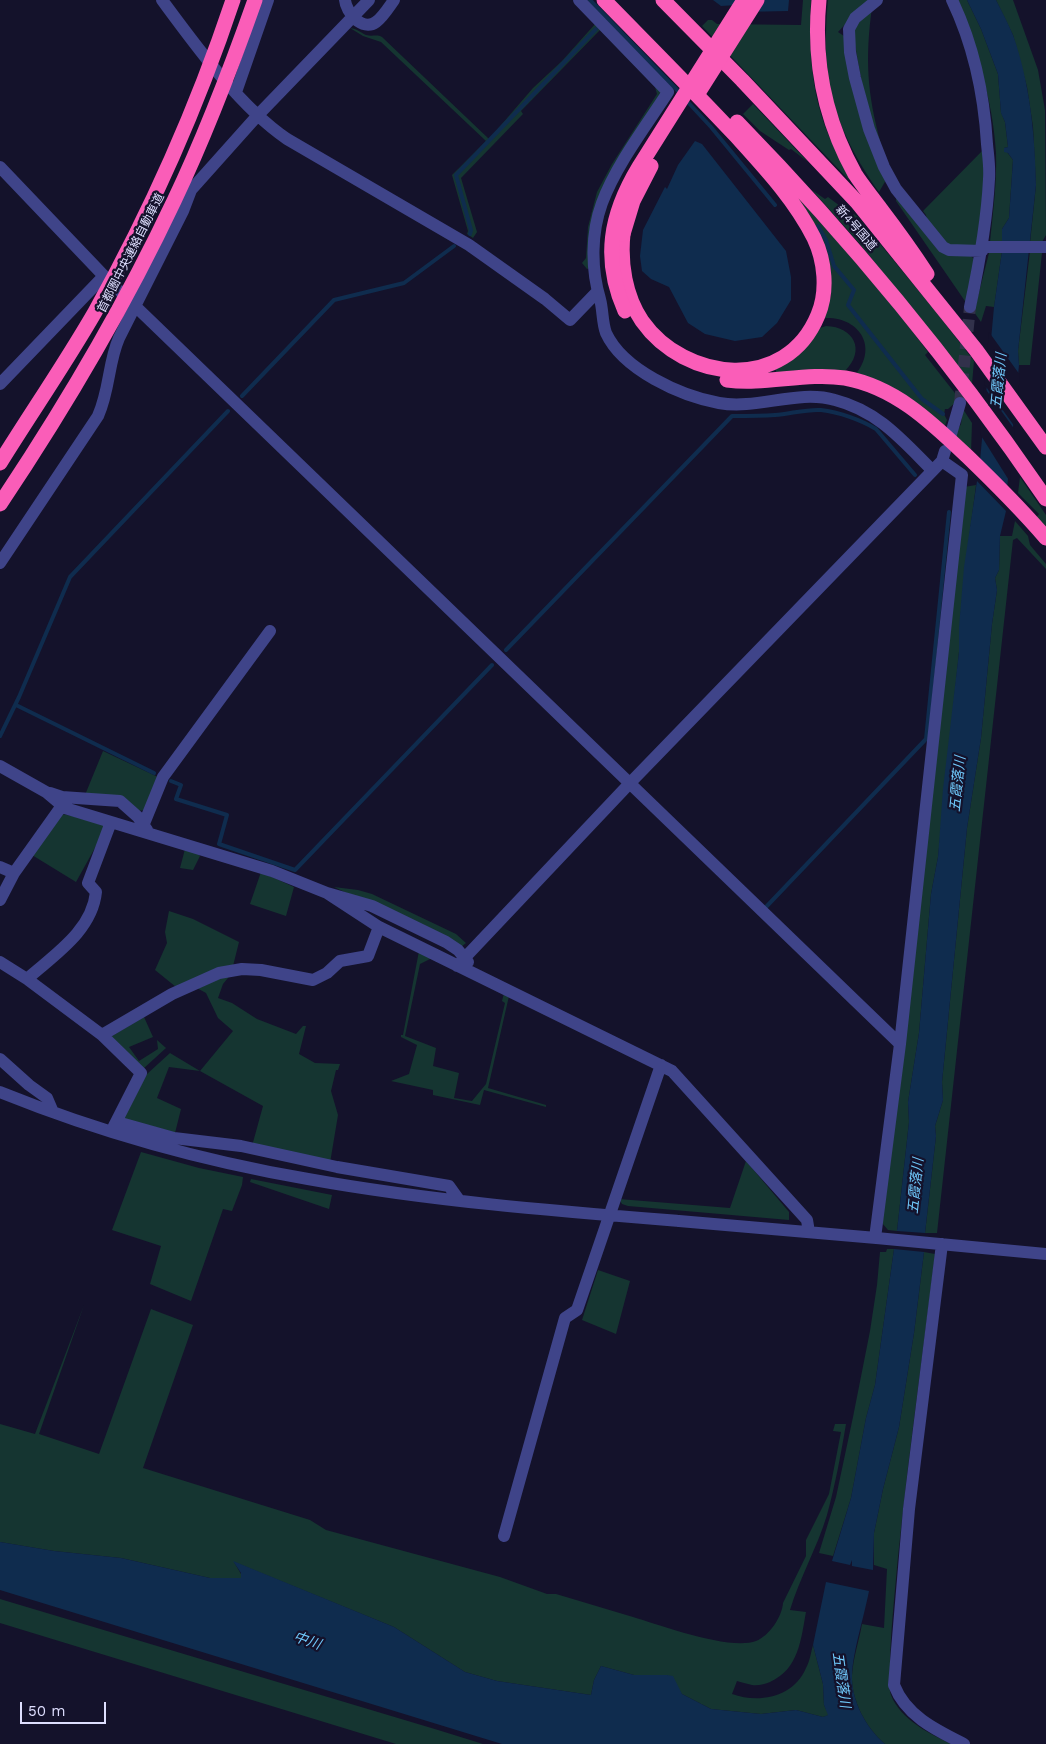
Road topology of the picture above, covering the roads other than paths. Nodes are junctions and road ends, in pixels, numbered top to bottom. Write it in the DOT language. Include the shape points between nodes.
graph roads {
  1 [pos="162,0"];
  2 [pos="233,0"];
  3 [pos="255,0"];
  4 [pos="268,0"];
  5 [pos="345,0"];
  6 [pos="368,0"];
  7 [pos="394,0"];
  8 [pos="579,0"];
  9 [pos="604,0"];
  10 [pos="616,0"];
  11 [pos="663,0"];
  12 [pos="744,0"];
  13 [pos="757,0"];
  14 [pos="819,0"];
  15 [pos="877,0"];
  16 [pos="952,0"];
  17 [pos="353,16"];
  18 [pos="236,92"];
  19 [pos="258,115"];
  20 [pos="0,167"];
  21 [pos="1042,247"];
  22 [pos="986,249"];
  23 [pos="104,276"];
  24 [pos="597,292"];
  25 [pos="136,307"];
  26 [pos="970,307"];
  27 [pos="629,309"];
  28 [pos="976,350"];
  29 [pos="0,384"];
  30 [pos="966,399"];
  31 [pos="951,434"];
  32 [pos="1046,447"];
  33 [pos="0,463"];
  34 [pos="932,470"];
  35 [pos="1046,499"];
  36 [pos="0,504"];
  37 [pos="1046,538"];
  38 [pos="0,563"];
  39 [pos="270,631"];
  40 [pos="0,766"];
  41 [pos="630,783"];
  42 [pos="65,802"];
  43 [pos="111,822"];
  44 [pos="142,828"];
  45 [pos="0,867"];
  46 [pos="14,873"];
  47 [pos="327,893"];
  48 [pos="0,900"];
  49 [pos="379,926"];
  50 [pos="0,962"];
  51 [pos="460,962"];
  52 [pos="27,979"];
  53 [pos="102,1035"];
  54 [pos="900,1044"];
  55 [pos="0,1058"];
  56 [pos="662,1065"];
  57 [pos="0,1092"];
  58 [pos="53,1112"];
  59 [pos="114,1127"];
  60 [pos="460,1200"];
  61 [pos="610,1216"];
  62 [pos="810,1232"];
  63 [pos="882,1239"];
  64 [pos="936,1243"];
  65 [pos="1046,1254"];
  66 [pos="504,1536"];
  67 [pos="964,1744"];
  1 -- 18 [label="street"];
  2 -- 33 [label="highway, 首都圏中央連絡自動車道, bridge" via="168,168 134,238 94,312"];
  3 -- 36 [label="highway, 首都圏中央連絡自動車道, bridge" via="195,156 149,251 92,359"];
  4 -- 18 [label="street"];
  5 -- 17 [label="street"];
  6 -- 17 [label="street"];
  7 -- 17 [label="street" via="372,24 364,24"];
  8 -- 24 [label="street" via="668,92 614,176 603,201 597,218 594,250"];
  9 -- 27 [label="highway" via="723,122 791,200 814,240 824,274 822,307 807,336 777,361 762,367 744,370 703,365 678,354 659,340"];
  10 -- 30 [label="highway, 新4号国道" via="794,180 904,306"];
  11 -- 28 [label="highway, 新4号国道" via="857,202"];
  12 -- 27 [label="highway, bridge" via="638,167 618,212 611,261 618,295"];
  13 -- 27 [label="highway, bridge" via="650,167 633,201 622,248"];
  14 -- 28 [label="highway" via="818,63 822,90 838,139 856,174 911,249"];
  15 -- 22 [label="street" via="855,18 849,29 850,52 869,129 884,167 896,190 943,248"];
  16 -- 22 [label="street" via="979,74 985,111 989,177"];
  17 -- 19 [label="street"];
  18 -- 19 [label="street"];
  19 -- 24 [label="street" via="268,127 286,139 469,245 570,320"];
  19 -- 25 [label="street" via="191,190"];
  20 -- 23 [label="street"];
  21 -- 22 [label="street"];
  22 -- 26 [label="street"];
  23 -- 25 [label="street"];
  23 -- 29 [label="street"];
  24 -- 34 [label="street" via="612,344 637,367 664,384 720,403 759,403 797,397 834,399 875,417"];
  25 -- 38 [label="street" via="115,347 105,400 98,416"];
  25 -- 41 [label="street"];
  27 -- 37 [label="highway" via="635,329 647,343 662,356 694,373 732,380 821,376 844,378 881,389 899,399 963,452"];
  28 -- 32 [label="highway, 新4号国道"];
  30 -- 31 [label="street"];
  30 -- 35 [label="highway, 新4号国道" via="1022,464"];
  34 -- 41 [label="street"];
  34 -- 54 [label="street" via="944,456 962,475"];
  39 -- 44 [label="street" via="163,777"];
  40 -- 42 [label="street"];
  41 -- 51 [label="street"];
  41 -- 54 [label="street"];
  42 -- 43 [label="street"];
  42 -- 44 [label="street" via="120,801 138,818"];
  42 -- 46 [label="street"];
  43 -- 44 [label="street"];
  43 -- 52 [label="street" via="88,883 96,892 87,919 77,935"];
  44 -- 47 [label="street" via="272,871"];
  45 -- 46 [label="street"];
  46 -- 48 [label="street"];
  47 -- 49 [label="street"];
  47 -- 51 [label="street" via="372,906 446,942 458,950"];
  49 -- 51 [label="street"];
  49 -- 53 [label="street" via="368,956 340,961 328,973 313,980 261,970 219,973 172,994"];
  50 -- 52 [label="street"];
  51 -- 56 [label="street" via="479,977"];
  52 -- 53 [label="street"];
  53 -- 59 [label="street" via="141,1073"];
  54 -- 63 [label="street"];
  55 -- 58 [label="street" via="29,1086 48,1098"];
  56 -- 61 [label="street"];
  56 -- 62 [label="street" via="672,1071 807,1220"];
  57 -- 58 [label="street"];
  58 -- 59 [label="street"];
  59 -- 60 [label="street" via="208,1158 298,1178 382,1192"];
  59 -- 60 [label="street" via="240,1146 449,1186"];
  60 -- 61 [label="street"];
  61 -- 62 [label="street"];
  61 -- 66 [label="street" via="577,1310 565,1318"];
  62 -- 63 [label="street"];
  63 -- 64 [label="street"];
  64 -- 65 [label="street"];
  64 -- 67 [label="street" via="894,1685 905,1705 924,1722"];
}
